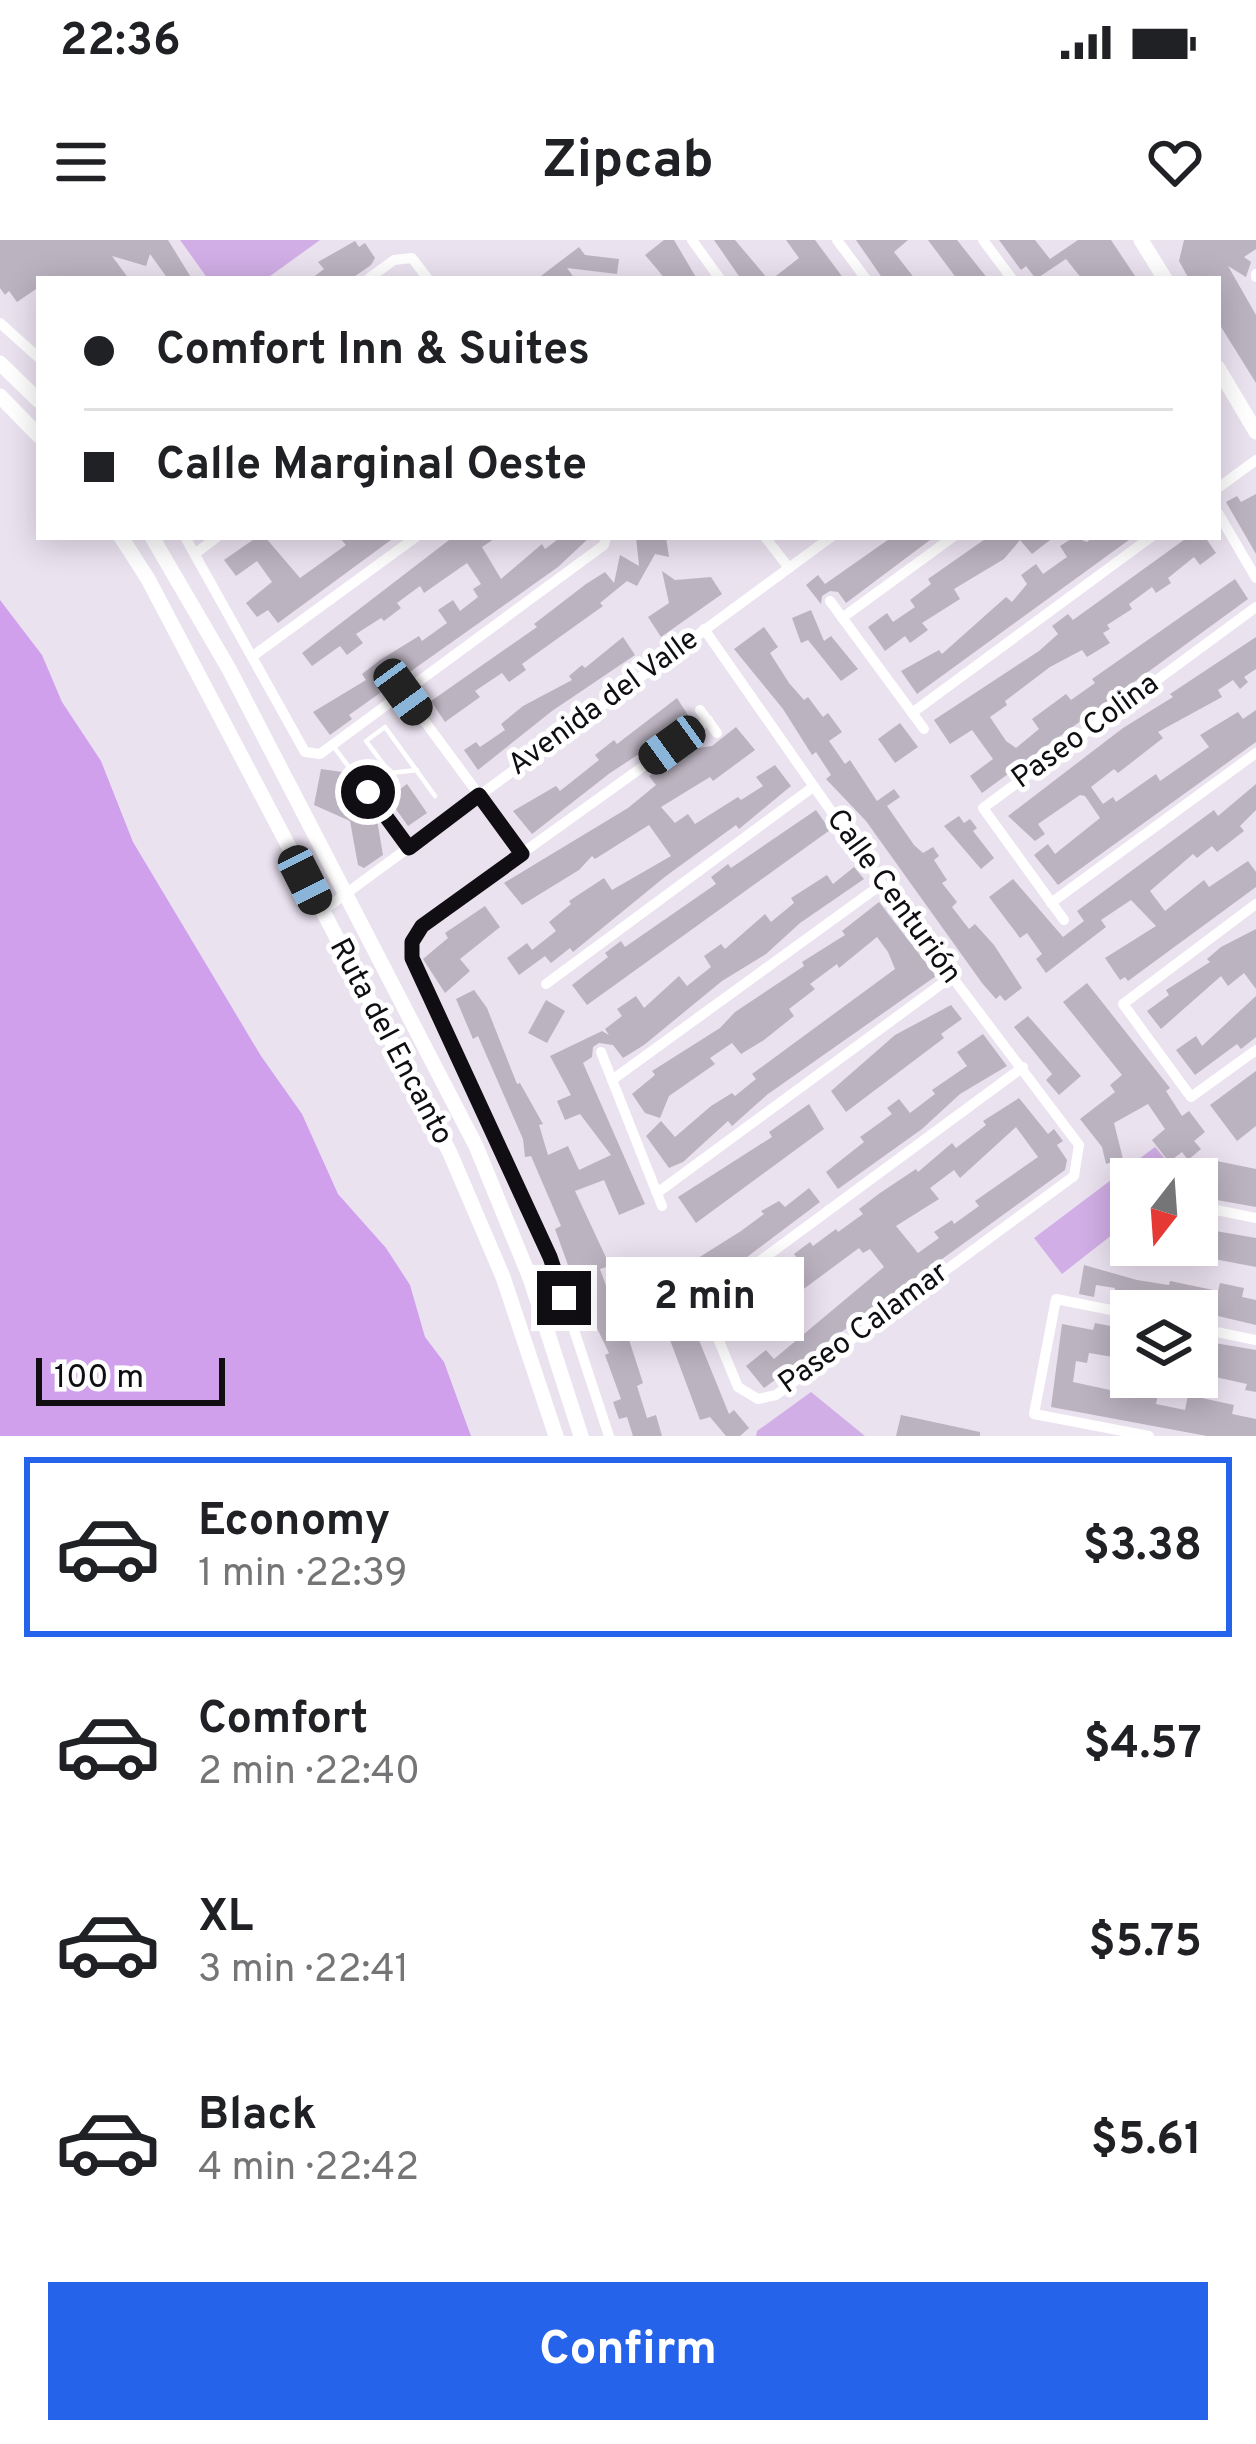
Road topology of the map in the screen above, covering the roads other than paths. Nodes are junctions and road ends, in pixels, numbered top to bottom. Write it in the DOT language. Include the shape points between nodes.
graph roads {
  1 [pos="692,240"];
  2 [pos="837,240"];
  3 [pos="983,240"];
  4 [pos="1141,240"];
  5 [pos="372,276"];
  6 [pos="426,276"];
  7 [pos="718,276"];
  8 [pos="864,276"];
  9 [pos="1010,276"];
  10 [pos="1163,276"];
  11 [pos="0,323"];
  12 [pos="36,355"];
  13 [pos="0,363"];
  14 [pos="1221,373"];
  15 [pos="0,396"];
  16 [pos="36,398"];
  17 [pos="1256,432"];
  18 [pos="36,433"];
  19 [pos="1256,460"];
  20 [pos="1221,486"];
  21 [pos="1221,518"];
  22 [pos="123,540"];
  23 [pos="154,540"];
  24 [pos="186,540"];
  25 [pos="213,540"];
  26 [pos="412,540"];
  27 [pos="605,540"];
  28 [pos="768,540"];
  29 [pos="827,540"];
  30 [pos="949,540"];
  31 [pos="1147,540"];
  32 [pos="196,553"];
  33 [pos="788,568"];
  34 [pos="1256,578"];
  35 [pos="830,601"];
  36 [pos="1256,607"];
  37 [pos="842,618"];
  38 [pos="704,629"];
  39 [pos="253,656"];
  40 [pos="403,692"];
  41 [pos="912,713"];
  42 [pos="924,729"];
  43 [pos="717,734"];
  44 [pos="334,747"];
  45 [pos="1256,753"];
  46 [pos="417,770"];
  47 [pos="390,773"];
  48 [pos="813,787"];
  49 [pos="368,792"];
  50 [pos="479,795"];
  51 [pos="435,796"];
  52 [pos="409,848"];
  53 [pos="522,854"];
  54 [pos="881,884"];
  55 [pos="346,893"];
  56 [pos="1051,902"];
  57 [pos="1256,904"];
  58 [pos="321,913"];
  59 [pos="1064,920"];
  60 [pos="951,977"];
  61 [pos="546,984"];
  62 [pos="1256,1050"];
  63 [pos="601,1052"];
  64 [pos="1023,1067"];
  65 [pos="612,1080"];
  66 [pos="1076,1163"];
  67 [pos="657,1192"];
  68 [pos="662,1206"];
  69 [pos="1218,1210"];
  70 [pos="1256,1217"];
  71 [pos="1110,1310"];
  72 [pos="1218,1332"];
  73 [pos="1256,1340"];
  74 [pos="556,1436"];
  75 [pos="581,1436"];
  76 [pos="609,1436"];
  77 [pos="1149,1436"];
  1 -- 7 [label="street"];
  2 -- 8 [label="street"];
  3 -- 9 [label="street"];
  4 -- 10 [label="main road"];
  5 -- 6 [label="street" via="412,258"];
  11 -- 12 [label="street"];
  13 -- 16 [label="main road"];
  14 -- 17 [label="main road"];
  15 -- 18 [label="main road"];
  19 -- 20 [label="street"];
  21 -- 34 [label="street"];
  22 -- 58 [label="main road, Ruta del Encanto"];
  23 -- 55 [label="main road, Ruta del Encanto"];
  24 -- 32 [label="street"];
  25 -- 32 [label="street"];
  26 -- 39 [label="street"];
  27 -- 40 [label="street"];
  28 -- 33 [label="street"];
  29 -- 33 [label="street, Avenida del Valle"];
  30 -- 37 [label="street"];
  31 -- 41 [label="street"];
  32 -- 39 [label="street"];
  33 -- 38 [label="street, Avenida del Valle"];
  35 -- 37 [label="street"];
  36 -- 56 [label="street, Paseo Colina" via="982,808"];
  37 -- 41 [label="street"];
  38 -- 48 [label="street, Calle Centurión"];
  38 -- 50 [label="street, Avenida del Valle"];
  39 -- 44 [label="street" via="304,752"];
  40 -- 44 [label="street"];
  40 -- 50 [label="street"];
  41 -- 42 [label="street"];
  43 -- 53 [label="street" via="704,715"];
  44 -- 49 [label="lane"];
  45 -- 56 [label="street"];
  46 -- 47 [label="lane"];
  46 -- 47 [label="lane" via="385,727 365,741"];
  46 -- 51 [label="lane"];
  47 -- 49 [label="lane"];
  48 -- 54 [label="street, Calle Centurión"];
  48 -- 61 [label="street"];
  49 -- 52 [label="lane"];
  50 -- 52 [label="street, Avenida del Valle"];
  50 -- 53 [label="street"];
  52 -- 55 [label="street, Avenida del Valle"];
  53 -- 76 [label="street" via="429,920 412,942 412,958 550,1257"];
  54 -- 60 [label="street, Calle Centurión"];
  54 -- 65 [label="street"];
  55 -- 58 [label="street, Avenida del Valle"];
  55 -- 75 [label="main road, Ruta del Encanto" via="476,1146"];
  56 -- 59 [label="street"];
  57 -- 62 [label="street" via="1124,1004 1191,1097"];
  58 -- 74 [label="main road, Ruta del Encanto" via="459,1173"];
  60 -- 64 [label="street, Calle Centurión"];
  60 -- 67 [label="street"];
  63 -- 65 [label="street"];
  64 -- 66 [label="street, Calle Centurión" via="1079,1145"];
  64 -- 66 [label="street, Paseo Calamar" via="718,1292 710,1319 738,1387 758,1399 776,1395 1074,1176"];
  65 -- 67 [label="street"];
  67 -- 68 [label="street"];
  69 -- 70 [label="street"];
  71 -- 77 [label="street" via="1056,1299 1034,1414"];
  72 -- 73 [label="street"];
}
